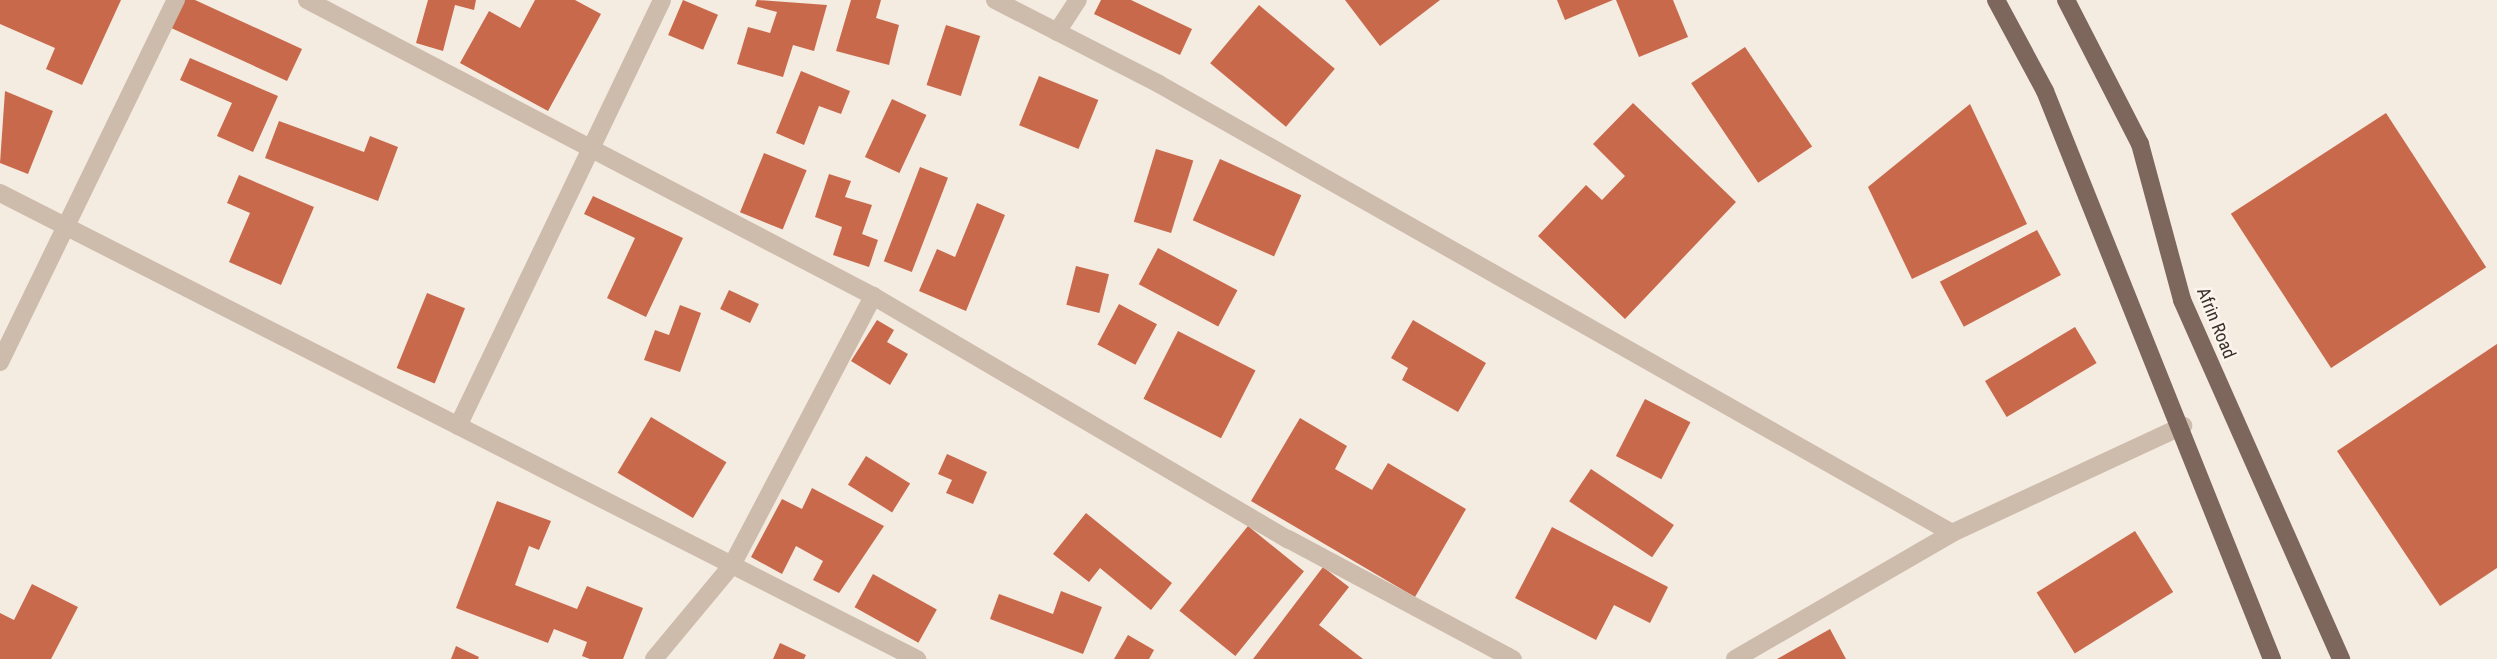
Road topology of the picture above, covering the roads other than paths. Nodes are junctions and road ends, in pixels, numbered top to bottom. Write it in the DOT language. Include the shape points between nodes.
graph roads {
  1 [pos="176,0"];
  2 [pos="307,0"];
  3 [pos="662,0"];
  4 [pos="995,0"];
  5 [pos="1078,0"];
  6 [pos="1996,0"];
  7 [pos="2066,0"];
  8 [pos="1056,32"];
  9 [pos="590,150"];
  10 [pos="0,193"];
  11 [pos="61,225"];
  12 [pos="873,296"];
  13 [pos="0,362"];
  14 [pos="458,426"];
  15 [pos="2183,426"];
  16 [pos="1952,533"];
  17 [pos="732,565"];
  18 [pos="654,659"];
  19 [pos="917,659"];
  20 [pos="1513,659"];
  21 [pos="1735,659"];
  22 [pos="2272,659"];
  23 [pos="2341,659"];
  1 -- 11 [label="street"];
  2 -- 9 [label="street"];
  3 -- 9 [label="street"];
  4 -- 8 [label="street"];
  5 -- 8 [label="street"];
  6 -- 15 [label="main road" via="2045,91"];
  7 -- 23 [label="main road, Afrin Road" via="2140,144 2182,300"];
  8 -- 16 [label="street"];
  9 -- 12 [label="street"];
  9 -- 14 [label="street"];
  10 -- 11 [label="street"];
  11 -- 13 [label="street"];
  11 -- 14 [label="street"];
  12 -- 17 [label="street"];
  12 -- 20 [label="street" via="1288,539"];
  14 -- 17 [label="street"];
  15 -- 16 [label="street"];
  15 -- 22 [label="main road"];
  16 -- 21 [label="street"];
  17 -- 18 [label="street"];
  17 -- 19 [label="street"];
}
